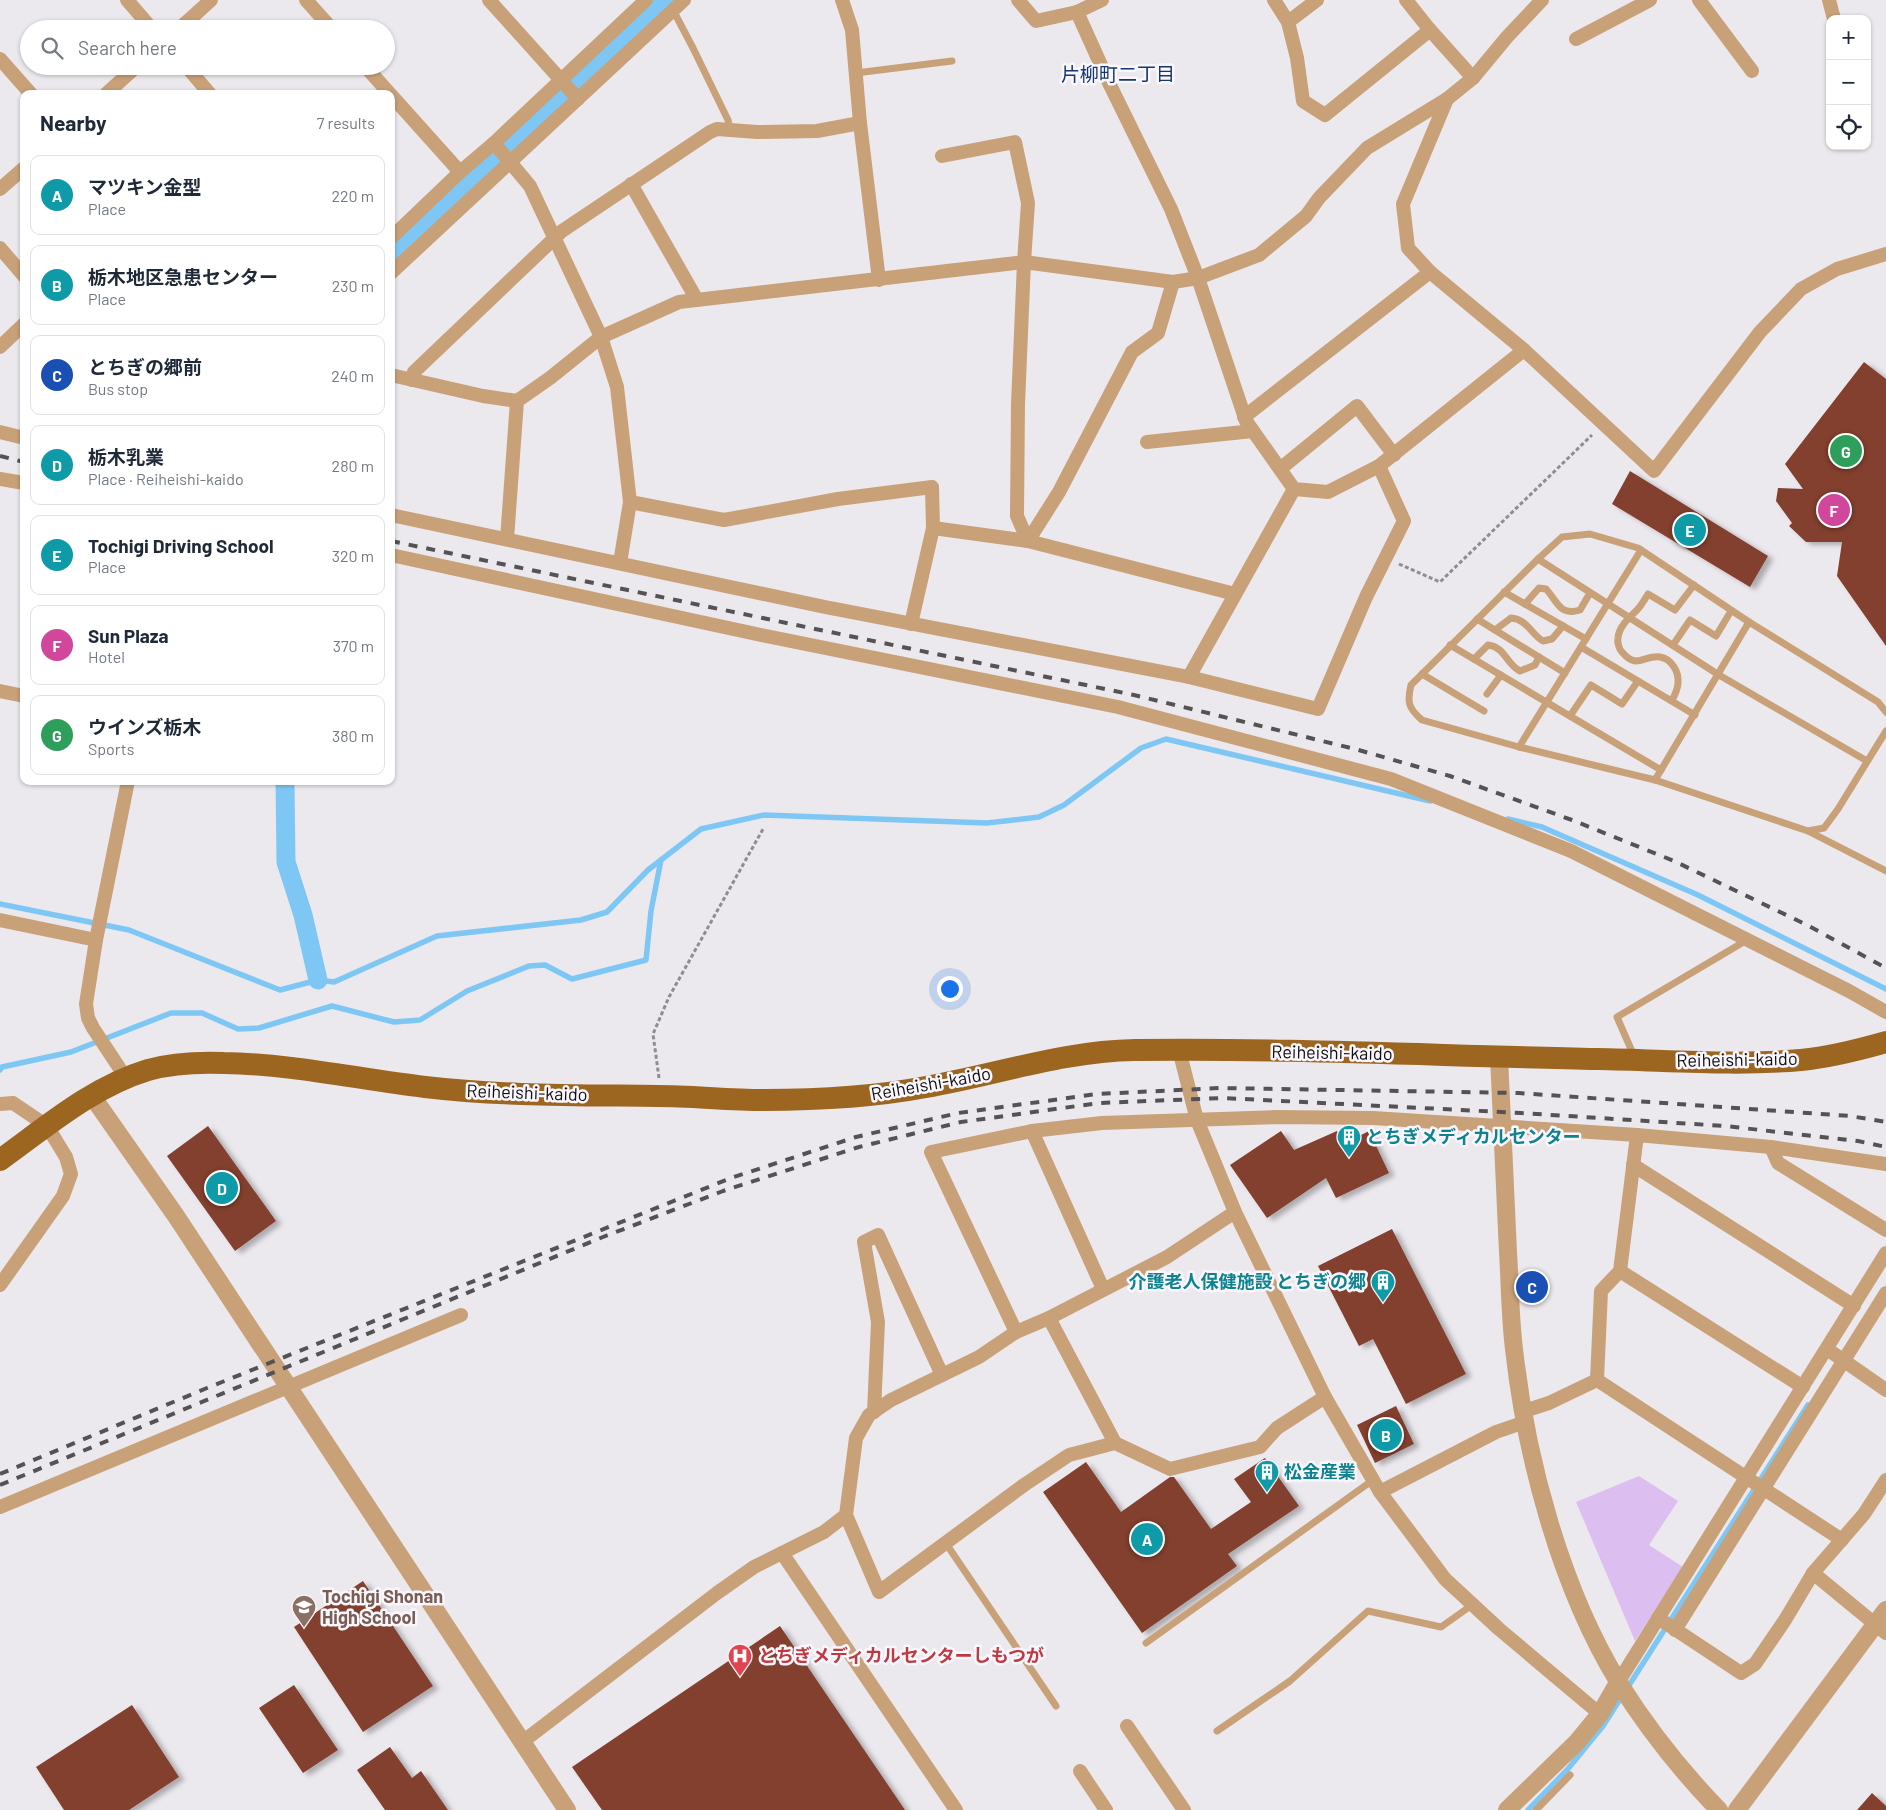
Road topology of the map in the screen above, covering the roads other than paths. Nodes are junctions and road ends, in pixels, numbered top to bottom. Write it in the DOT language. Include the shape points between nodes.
graph roads {
  1 [pos="127,0"];
  2 [pos="211,0"];
  3 [pos="306,0"];
  4 [pos="489,0"];
  5 [pos="646,0"];
  6 [pos="684,0"];
  7 [pos="842,0"];
  8 [pos="1018,0"];
  9 [pos="1102,0"];
  10 [pos="1274,0"];
  11 [pos="1317,0"];
  12 [pos="1406,0"];
  13 [pos="1542,0"];
  14 [pos="1650,0"];
  15 [pos="1699,0"];
  16 [pos="1829,0"];
  17 [pos="670,5"];
  18 [pos="1077,12"];
  19 [pos="1833,15"];
  20 [pos="144,20"];
  21 [pos="189,20"];
  22 [pos="324,20"];
  23 [pos="1288,22"];
  24 [pos="1430,30"];
  25 [pos="1576,39"];
  26 [pos="0,59"];
  27 [pos="952,61"];
  28 [pos="1752,71"];
  29 [pos="856,73"];
  30 [pos="127,75"];
  31 [pos="194,75"];
  32 [pos="373,75"];
  33 [pos="1473,78"];
  34 [pos="560,79"];
  35 [pos="27,90"];
  36 [pos="110,90"];
  37 [pos="207,90"];
  38 [pos="387,90"];
  39 [pos="1447,98"];
  40 [pos="395,99"];
  41 [pos="578,99"];
  42 [pos="860,123"];
  43 [pos="730,129"];
  44 [pos="494,143"];
  45 [pos="942,156"];
  46 [pos="510,162"];
  47 [pos="20,172"];
  48 [pos="460,172"];
  49 [pos="632,184"];
  50 [pos="0,190"];
  51 [pos="395,234"];
  52 [pos="554,238"];
  53 [pos="0,248"];
  54 [pos="1886,254"];
  55 [pos="1024,262"];
  56 [pos="395,269"];
  57 [pos="20,271"];
  58 [pos="1430,272"];
  59 [pos="1198,278"];
  60 [pos="879,280"];
  61 [pos="1173,282"];
  62 [pos="697,300"];
  63 [pos="20,328"];
  64 [pos="601,337"];
  65 [pos="0,347"];
  66 [pos="1524,350"];
  67 [pos="395,376"];
  68 [pos="412,380"];
  69 [pos="517,401"];
  70 [pos="1244,417"];
  71 [pos="1252,431"];
  72 [pos="0,432"];
  73 [pos="20,437"];
  74 [pos="1146,442"];
  75 [pos="1394,455"];
  76 [pos="1379,466"];
  77 [pos="1280,469"];
  78 [pos="0,479"];
  79 [pos="20,483"];
  80 [pos="1294,489"];
  81 [pos="630,502"];
  82 [pos="395,516"];
  83 [pos="934,528"];
  84 [pos="507,539"];
  85 [pos="1028,541"];
  86 [pos="1641,550"];
  87 [pos="395,556"];
  88 [pos="1538,559"];
  89 [pos="620,563"];
  90 [pos="1694,585"];
  91 [pos="1504,592"];
  92 [pos="1590,593"];
  93 [pos="1235,594"];
  94 [pos="1524,604"];
  95 [pos="1732,611"];
  96 [pos="1628,617"];
  97 [pos="1477,619"];
  98 [pos="1748,622"];
  99 [pos="911,624"];
  100 [pos="1563,626"];
  101 [pos="1495,630"];
  102 [pos="1586,639"];
  103 [pos="1450,645"];
  104 [pos="1673,646"];
  105 [pos="1581,647"];
  106 [pos="1539,657"];
  107 [pos="1474,659"];
  108 [pos="1565,672"];
  109 [pos="1422,674"];
  110 [pos="1719,675"];
  111 [pos="1501,676"];
  112 [pos="1189,677"];
  113 [pos="1638,681"];
  114 [pos="0,691"];
  115 [pos="1487,694"];
  116 [pos="20,695"];
  117 [pos="1672,701"];
  118 [pos="1484,711"];
  119 [pos="1886,712"];
  120 [pos="1695,715"];
  121 [pos="1570,716"];
  122 [pos="1886,731"];
  123 [pos="1519,747"];
  124 [pos="1867,762"];
  125 [pos="1661,770"];
  126 [pos="1655,780"];
  127 [pos="127,785"];
  128 [pos="1808,831"];
  129 [pos="1886,870"];
  130 [pos="0,920"];
  131 [pos="96,940"];
  132 [pos="1747,940"];
  133 [pos="1886,1012"];
  134 [pos="1886,1042"];
  135 [pos="1179,1050"];
  136 [pos="1499,1057"];
  137 [pos="1635,1060"];
  138 [pos="126,1078"];
  139 [pos="92,1096"];
  140 [pos="0,1104"];
  141 [pos="1197,1120"];
  142 [pos="47,1126"];
  143 [pos="1502,1127"];
  144 [pos="1032,1131"];
  145 [pos="1637,1135"];
  146 [pos="1771,1147"];
  147 [pos="0,1160"];
  148 [pos="1886,1164"];
  149 [pos="1633,1165"];
  150 [pos="1235,1212"];
  151 [pos="1886,1230"];
  152 [pos="1886,1253"];
  153 [pos="1620,1271"];
  154 [pos="0,1285"];
  155 [pos="1103,1289"];
  156 [pos="1886,1293"];
  157 [pos="1854,1306"];
  158 [pos="460,1315"];
  159 [pos="1049,1318"];
  160 [pos="1016,1332"];
  161 [pos="1827,1349"];
  162 [pos="1844,1360"];
  163 [pos="942,1375"];
  164 [pos="1597,1380"];
  165 [pos="1803,1386"];
  166 [pos="288,1388"];
  167 [pos="1886,1390"];
  168 [pos="1325,1397"];
  169 [pos="874,1412"];
  170 [pos="1524,1417"];
  171 [pos="1115,1443"];
  172 [pos="1746,1478"];
  173 [pos="1886,1480"];
  174 [pos="1376,1486"];
  175 [pos="1763,1488"];
  176 [pos="0,1507"];
  177 [pos="846,1515"];
  178 [pos="1842,1540"];
  179 [pos="946,1542"];
  180 [pos="782,1553"];
  181 [pos="1813,1573"];
  182 [pos="1472,1605"];
  183 [pos="1658,1618"];
  184 [pos="1882,1622"];
  185 [pos="1675,1630"];
  186 [pos="1146,1644"];
  187 [pos="1619,1681"];
  188 [pos="1056,1706"];
  189 [pos="1600,1714"];
  190 [pos="1127,1726"];
  191 [pos="1217,1731"];
  192 [pos="522,1743"];
  193 [pos="1080,1771"];
  194 [pos="1570,1775"];
  195 [pos="567,1810"];
  196 [pos="956,1810"];
  197 [pos="1106,1810"];
  198 [pos="1184,1810"];
  199 [pos="1507,1810"];
  200 [pos="1536,1810"];
  201 [pos="1719,1810"];
  202 [pos="1737,1810"];
  1 -- 20 [label="street"];
  2 -- 21 [label="street"];
  3 -- 22 [label="street"];
  4 -- 34 [label="street"];
  5 -- 34 [label="street"];
  6 -- 17 [label="street"];
  7 -- 29 [label="street" via="852,30"];
  8 -- 18 [label="street" via="1036,21"];
  9 -- 18 [label="street"];
  10 -- 23 [label="street"];
  11 -- 23 [label="street"];
  12 -- 24 [label="street"];
  13 -- 33 [label="street"];
  14 -- 25 [label="street"];
  15 -- 28 [label="street"];
  16 -- 19 [label="street"];
  17 -- 41 [label="street"];
  17 -- 43 [label="lane"];
  18 -- 59 [label="street" via="1171,209"];
  23 -- 24 [label="street" via="1303,102 1325,116"];
  24 -- 33 [label="street"];
  26 -- 35 [label="street"];
  27 -- 29 [label="lane"];
  29 -- 42 [label="street"];
  30 -- 36 [label="street"];
  31 -- 37 [label="street"];
  32 -- 38 [label="street"];
  33 -- 39 [label="street"];
  34 -- 41 [label="street"];
  34 -- 44 [label="street"];
  39 -- 58 [label="street" via="1403,204 1408,248"];
  39 -- 59 [label="street" via="1366,148 1306,216 1259,255"];
  40 -- 48 [label="street"];
  41 -- 46 [label="street"];
  42 -- 43 [label="street" via="817,131"];
  42 -- 60 [label="street"];
  43 -- 49 [label="street" via="710,132"];
  44 -- 46 [label="street"];
  44 -- 48 [label="street"];
  45 -- 55 [label="street" via="1015,142 1028,203"];
  46 -- 52 [label="street" via="530,186"];
  46 -- 56 [label="street"];
  47 -- 50 [label="street"];
  48 -- 51 [label="street"];
  49 -- 52 [label="street"];
  49 -- 62 [label="street"];
  52 -- 64 [label="street"];
  52 -- 68 [label="street" via="414,372"];
  53 -- 57 [label="street"];
  54 -- 66 [label="street" via="1837,269 1801,289 1760,332 1654,470"];
  55 -- 60 [label="street"];
  55 -- 61 [label="street"];
  55 -- 85 [label="street" via="1017,516"];
  58 -- 66 [label="street"];
  58 -- 70 [label="street"];
  59 -- 61 [label="street"];
  59 -- 70 [label="street"];
  60 -- 62 [label="street"];
  61 -- 85 [label="street" via="1158,333 1132,352 1059,492"];
  62 -- 64 [label="street" via="679,302"];
  63 -- 65 [label="street"];
  64 -- 69 [label="street"];
  64 -- 81 [label="street" via="617,387"];
  66 -- 75 [label="street"];
  67 -- 68 [label="street"];
  68 -- 69 [label="street"];
  69 -- 84 [label="street"];
  70 -- 71 [label="street"];
  71 -- 74 [label="street"];
  71 -- 77 [label="street"];
  72 -- 73 [label="street"];
  75 -- 76 [label="street"];
  75 -- 77 [label="street" via="1357,406"];
  76 -- 80 [label="street" via="1328,492"];
  76 -- 112 [label="street" via="1404,521 1366,597 1318,708"];
  77 -- 80 [label="street"];
  78 -- 79 [label="street"];
  80 -- 93 [label="street"];
  81 -- 83 [label="street" via="724,520 838,499 932,487"];
  81 -- 89 [label="street"];
  82 -- 84 [label="street"];
  83 -- 85 [label="street"];
  83 -- 99 [label="street"];
  84 -- 89 [label="street"];
  85 -- 93 [label="street"];
  86 -- 88 [label="lane" via="1590,534 1562,537"];
  86 -- 90 [label="lane"];
  86 -- 102 [label="lane"];
  87 -- 132 [label="street" via="761,635 1118,707 1391,780 1571,851"];
  88 -- 91 [label="lane"];
  88 -- 92 [label="lane"];
  89 -- 99 [label="street"];
  90 -- 95 [label="lane"];
  90 -- 96 [label="lane" via="1675,610 1648,594 1638,610"];
  91 -- 94 [label="lane"];
  91 -- 97 [label="lane"];
  92 -- 94 [label="lane" via="1580,610 1572,612 1560,608 1546,589 1539,588"];
  92 -- 96 [label="lane"];
  93 -- 112 [label="street"];
  94 -- 100 [label="lane"];
  95 -- 98 [label="lane"];
  95 -- 104 [label="lane" via="1716,636 1690,620"];
  96 -- 104 [label="lane"];
  96 -- 117 [label="lane" via="1618,637 1619,649 1632,661 1662,657 1673,664 1678,683"];
  97 -- 101 [label="lane"];
  97 -- 103 [label="lane"];
  98 -- 110 [label="lane"];
  98 -- 119 [label="lane" via="1878,702"];
  99 -- 112 [label="street"];
  100 -- 101 [label="lane" via="1552,639 1543,641 1518,619 1511,618"];
  100 -- 102 [label="lane"];
  101 -- 106 [label="lane"];
  102 -- 105 [label="lane"];
  103 -- 107 [label="lane"];
  103 -- 109 [label="lane"];
  104 -- 110 [label="lane"];
  105 -- 108 [label="lane"];
  105 -- 113 [label="lane"];
  106 -- 107 [label="lane" via="1535,665 1520,671 1512,667 1501,649 1488,645"];
  106 -- 108 [label="lane"];
  107 -- 111 [label="lane"];
  108 -- 123 [label="lane"];
  109 -- 118 [label="lane"];
  109 -- 123 [label="lane" via="1411,685 1408,695 1411,711 1422,720"];
  110 -- 120 [label="lane"];
  110 -- 124 [label="lane"];
  111 -- 115 [label="lane"];
  111 -- 121 [label="lane"];
  113 -- 117 [label="lane"];
  113 -- 121 [label="lane" via="1622,704 1591,685"];
  114 -- 116 [label="street"];
  117 -- 120 [label="lane"];
  120 -- 125 [label="lane"];
  121 -- 125 [label="lane"];
  122 -- 124 [label="lane"];
  123 -- 126 [label="lane"];
  124 -- 128 [label="lane" via="1824,828"];
  125 -- 126 [label="lane"];
  126 -- 128 [label="lane"];
  127 -- 131 [label="street"];
  128 -- 129 [label="lane"];
  130 -- 131 [label="street"];
  131 -- 138 [label="street" via="86,1004 88,1018"];
  132 -- 133 [label="street"];
  132 -- 137 [label="lane" via="1617,1017"];
  134 -- 137 [label="main road, Reiheishi-kaido" via="1802,1060"];
  135 -- 136 [label="main road, Reiheishi-kaido"];
  135 -- 138 [label="main road, Reiheishi-kaido" via="1076,1055 874,1096 764,1100 508,1094 423,1087 259,1063 201,1062 169,1066"];
  135 -- 141 [label="street"];
  136 -- 137 [label="main road, Reiheishi-kaido"];
  136 -- 143 [label="street"];
  138 -- 139 [label="main road, Reiheishi-kaido"];
  139 -- 142 [label="main road, Reiheishi-kaido"];
  139 -- 166 [label="street" via="176,1216"];
  140 -- 142 [label="street" via="13,1102"];
  141 -- 143 [label="street" via="1372,1118"];
  141 -- 144 [label="street" via="1102,1123"];
  141 -- 150 [label="street"];
  142 -- 147 [label="main road, Reiheishi-kaido"];
  142 -- 154 [label="street" via="66,1157 71,1174 63,1196"];
  143 -- 145 [label="street"];
  143 -- 170 [label="street" via="1513,1348"];
  144 -- 155 [label="street"];
  144 -- 160 [label="street" via="931,1152"];
  145 -- 146 [label="street"];
  145 -- 149 [label="street"];
  146 -- 148 [label="street"];
  146 -- 151 [label="street" via="1778,1163"];
  149 -- 153 [label="street"];
  149 -- 157 [label="street"];
  150 -- 155 [label="street" via="1167,1257"];
  150 -- 168 [label="street"];
  152 -- 157 [label="street"];
  153 -- 164 [label="street" via="1601,1291"];
  153 -- 165 [label="street"];
  155 -- 159 [label="street"];
  156 -- 162 [label="street"];
  157 -- 161 [label="street"];
  158 -- 166 [label="street"];
  159 -- 160 [label="street"];
  159 -- 171 [label="street"];
  160 -- 163 [label="street" via="979,1357"];
  161 -- 162 [label="street"];
  161 -- 165 [label="street"];
  162 -- 167 [label="street"];
  162 -- 175 [label="street"];
  163 -- 169 [label="street"];
  163 -- 169 [label="street" via="878,1235 864,1242 878,1322"];
  164 -- 170 [label="street"];
  164 -- 172 [label="street"];
  165 -- 172 [label="street"];
  166 -- 176 [label="street"];
  166 -- 192 [label="street"];
  168 -- 171 [label="street" via="1277,1428 1260,1447 1170,1469"];
  168 -- 174 [label="street"];
  169 -- 177 [label="street" via="856,1438"];
  170 -- 174 [label="street"];
  170 -- 187 [label="street" via="1559,1550 1591,1628"];
  171 -- 179 [label="street" via="1069,1455"];
  172 -- 175 [label="street"];
  172 -- 183 [label="street"];
  173 -- 178 [label="street"];
  174 -- 182 [label="street" via="1445,1580"];
  174 -- 186 [label="lane"];
  175 -- 178 [label="street"];
  175 -- 185 [label="street"];
  177 -- 179 [label="street" via="880,1592"];
  177 -- 180 [label="street" via="824,1532"];
  178 -- 181 [label="street"];
  179 -- 188 [label="lane"];
  180 -- 192 [label="street" via="717,1593"];
  180 -- 196 [label="street"];
  181 -- 184 [label="street"];
  181 -- 185 [label="street" via="1755,1664 1741,1673"];
  182 -- 189 [label="street"];
  182 -- 191 [label="lane" via="1442,1627 1368,1612 1290,1681"];
  183 -- 185 [label="street"];
  183 -- 187 [label="street"];
  184 -- 202 [label="street"];
  187 -- 189 [label="street"];
  187 -- 201 [label="street" via="1690,1780"];
  189 -- 199 [label="street" via="1577,1742"];
  190 -- 198 [label="street"];
  192 -- 195 [label="street"];
  193 -- 197 [label="street"];
  194 -- 200 [label="lane"];
}
